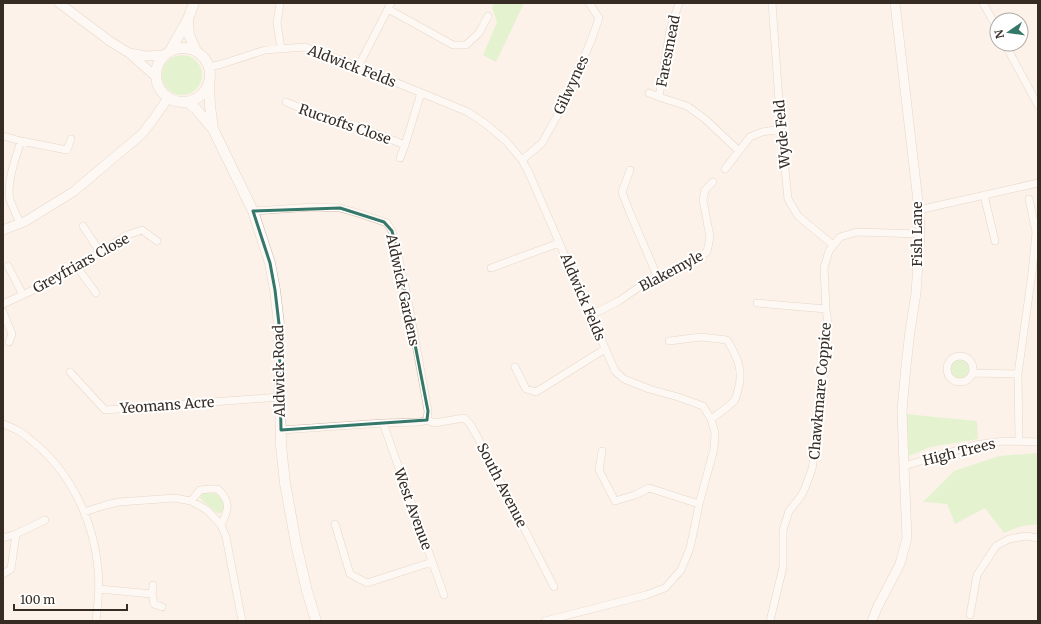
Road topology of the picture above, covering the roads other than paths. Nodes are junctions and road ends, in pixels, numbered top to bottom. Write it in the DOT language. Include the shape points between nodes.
graph roads {
  1 [pos="59,3"];
  2 [pos="194,3"];
  3 [pos="280,3"];
  4 [pos="589,3"];
  5 [pos="678,3"];
  6 [pos="895,3"];
  7 [pos="983,3"];
  8 [pos="772,4"];
  9 [pos="390,6"];
  10 [pos="989,14"];
  11 [pos="488,16"];
  12 [pos="188,19"];
  13 [pos="280,49"];
  14 [pos="196,52"];
  15 [pos="1010,52"];
  16 [pos="129,53"];
  17 [pos="167,53"];
  18 [pos="209,67"];
  19 [pos="358,67"];
  20 [pos="156,76"];
  21 [pos="209,84"];
  22 [pos="421,93"];
  23 [pos="649,93"];
  24 [pos="168,98"];
  25 [pos="659,98"];
  26 [pos="187,102"];
  27 [pos="286,102"];
  28 [pos="1038,105"];
  29 [pos="213,129"];
  30 [pos="781,129"];
  31 [pos="3,136"];
  32 [pos="71,139"];
  33 [pos="21,141"];
  34 [pos="405,145"];
  35 [pos="739,151"];
  36 [pos="400,158"];
  37 [pos="522,160"];
  38 [pos="725,169"];
  39 [pos="630,170"];
  40 [pos="714,182"];
  41 [pos="1038,183"];
  42 [pos="984,196"];
  43 [pos="1029,199"];
  44 [pos="923,209"];
  45 [pos="253,211"];
  46 [pos="20,223"];
  47 [pos="83,226"];
  48 [pos="3,230"];
  49 [pos="920,234"];
  50 [pos="157,241"];
  51 [pos="995,241"];
  52 [pos="559,243"];
  53 [pos="833,245"];
  54 [pos="100,252"];
  55 [pos="8,266"];
  56 [pos="77,266"];
  57 [pos="491,268"];
  58 [pos="1035,273"];
  59 [pos="658,278"];
  60 [pos="96,293"];
  61 [pos="23,295"];
  62 [pos="757,303"];
  63 [pos="3,304"];
  64 [pos="826,309"];
  65 [pos="3,312"];
  66 [pos="591,315"];
  67 [pos="669,341"];
  68 [pos="9,342"];
  69 [pos="605,349"];
  70 [pos="515,367"];
  71 [pos="70,372"];
  72 [pos="972,373"];
  73 [pos="1018,374"];
  74 [pos="280,397"];
  75 [pos="711,419"];
  76 [pos="427,420"];
  77 [pos="382,423"];
  78 [pos="3,424"];
  79 [pos="281,430"];
  80 [pos="1019,442"];
  81 [pos="1038,442"];
  82 [pos="602,451"];
  83 [pos="904,466"];
  84 [pos="191,501"];
  85 [pos="699,504"];
  86 [pos="84,512"];
  87 [pos="45,520"];
  88 [pos="335,524"];
  89 [pos="221,525"];
  90 [pos="16,534"];
  91 [pos="3,538"];
  92 [pos="1038,538"];
  93 [pos="432,562"];
  94 [pos="3,574"];
  95 [pos="153,585"];
  96 [pos="554,587"];
  97 [pos="98,589"];
  98 [pos="152,594"];
  99 [pos="444,595"];
  100 [pos="162,607"];
  101 [pos="970,615"];
  102 [pos="576,617"];
  103 [pos="96,621"];
  104 [pos="242,621"];
  105 [pos="316,621"];
  106 [pos="545,621"];
  107 [pos="770,621"];
  108 [pos="872,621"];
  1 -- 16 [label="street"];
  2 -- 12 [label="main road"];
  3 -- 13 [label="street" via="277,23"];
  4 -- 37 [label="street, Gilwynes" via="599,18 584,59 542,143"];
  5 -- 25 [label="street, Faresmead" via="670,30"];
  6 -- 49 [label="street, Fish Lane"];
  7 -- 10 [label="street"];
  8 -- 30 [label="street, Wyde Feld"];
  9 -- 11 [label="street" via="453,45 466,45 479,33"];
  9 -- 19 [label="street"];
  12 -- 14 [label="main road" via="189,35"];
  12 -- 17 [label="main road"];
  13 -- 18 [label="street, Aldwick Felds" via="265,50"];
  13 -- 19 [label="street, Aldwick Felds" via="305,47"];
  14 -- 17 [label="main road" via="192,49 176,48"];
  14 -- 18 [label="main road" via="200,53"];
  15 -- 28 [label="street"];
  16 -- 17 [label="street" via="146,56"];
  16 -- 20 [label="street"];
  17 -- 20 [label="main road" via="159,61"];
  18 -- 21 [label="main road"];
  19 -- 22 [label="street, Aldwick Felds"];
  20 -- 24 [label="main road" via="157,85"];
  21 -- 26 [label="main road" via="199,98"];
  21 -- 29 [label="main road"];
  22 -- 34 [label="street, Rucrofts Close"];
  22 -- 37 [label="street, Aldwick Felds" via="468,112 506,141"];
  23 -- 25 [label="street"];
  24 -- 26 [label="main road" via="175,102"];
  24 -- 46 [label="street" via="142,134 72,192"];
  25 -- 35 [label="street, Faresmead" via="687,106"];
  26 -- 29 [label="main road"];
  27 -- 34 [label="street, Rucrofts Close"];
  29 -- 45 [label="main road, Aldwick Road"];
  30 -- 35 [label="street" via="750,137"];
  30 -- 53 [label="street, Wyde Feld" via="788,199 798,216"];
  31 -- 33 [label="street"];
  32 -- 33 [label="street" via="67,150"];
  33 -- 46 [label="street" via="10,186 10,198"];
  34 -- 36 [label="street, Rucrofts Close"];
  35 -- 38 [label="street"];
  37 -- 52 [label="street, Aldwick Felds"];
  39 -- 59 [label="street" via="622,192"];
  40 -- 59 [label="street, Blakemyle" via="705,190 703,200 710,237 707,252"];
  41 -- 42 [label="street"];
  42 -- 44 [label="street"];
  42 -- 51 [label="street"];
  43 -- 58 [label="street" via="1036,232"];
  45 -- 74 [label="main road, Aldwick Road" via="270,263 275,290 279,324"];
  45 -- 76 [label="street, Aldwick Gardens" via="340,208 384,222 389,226 407,295 428,411"];
  46 -- 48 [label="street"];
  47 -- 54 [label="street"];
  49 -- 53 [label="street" via="857,232 840,237"];
  49 -- 83 [label="street, Fish Lane" via="903,402"];
  50 -- 54 [label="street, Greyfriars Close" via="142,230 127,235"];
  52 -- 57 [label="street"];
  52 -- 66 [label="street, Aldwick Felds"];
  53 -- 64 [label="street, Chawkmare Coppice" via="828,251 824,268"];
  54 -- 56 [label="street, Greyfriars Close"];
  55 -- 61 [label="street"];
  56 -- 60 [label="street"];
  56 -- 61 [label="street, Greyfriars Close" via="61,277"];
  58 -- 73 [label="street"];
  59 -- 66 [label="street, Blakemyle"];
  61 -- 63 [label="street, Greyfriars Close"];
  62 -- 64 [label="street"];
  64 -- 107 [label="street, Chawkmare Coppice" via="828,323 819,425 812,469 801,496 789,511 783,530 783,567"];
  65 -- 68 [label="street" via="12,334"];
  66 -- 69 [label="street, Aldwick Felds"];
  67 -- 75 [label="street" via="701,337 727,340 736,354 740,384 735,400"];
  69 -- 70 [label="street" via="536,392 526,390"];
  69 -- 75 [label="street, Aldwick Felds" via="615,371 624,379 702,406"];
  71 -- 74 [label="street, Yeomans Acre" via="105,410"];
  72 -- 73 [label="street"];
  73 -- 80 [label="street"];
  74 -- 79 [label="main road, Aldwick Road"];
  75 -- 85 [label="street, Aldwick Felds" via="716,433 714,449"];
  76 -- 77 [label="street"];
  76 -- 96 [label="street, South Avenue" via="434,423 464,418 470,424"];
  77 -- 79 [label="street"];
  77 -- 93 [label="street, West Avenue"];
  78 -- 86 [label="street" via="18,430 50,458 60,469"];
  79 -- 105 [label="main road, Aldwick Road" via="290,516"];
  80 -- 81 [label="street, High Trees"];
  80 -- 83 [label="street, High Trees" via="1004,441 975,445"];
  82 -- 85 [label="street" via="599,470 615,501 649,488"];
  83 -- 108 [label="street, Fish Lane" via="907,538 900,564"];
  84 -- 86 [label="street" via="175,498 120,502"];
  84 -- 89 [label="street" via="207,510"];
  84 -- 89 [label="street" via="200,490 218,489 227,501 228,508"];
  85 -- 102 [label="street, Aldwick Felds" via="690,548 681,570 666,588"];
  86 -- 97 [label="street" via="94,544"];
  87 -- 90 [label="street"];
  88 -- 93 [label="street" via="350,574 367,583"];
  89 -- 104 [label="street" via="230,553"];
  90 -- 91 [label="street"];
  90 -- 94 [label="street" via="10,569"];
  92 -- 101 [label="street" via="1026,536 1009,539 996,546 977,575"];
  93 -- 99 [label="street, West Avenue"];
  95 -- 98 [label="street"];
  97 -- 98 [label="street"];
  97 -- 103 [label="street"];
  98 -- 100 [label="street" via="154,604"];
  102 -- 106 [label="street, Aldwick Felds"];
}
